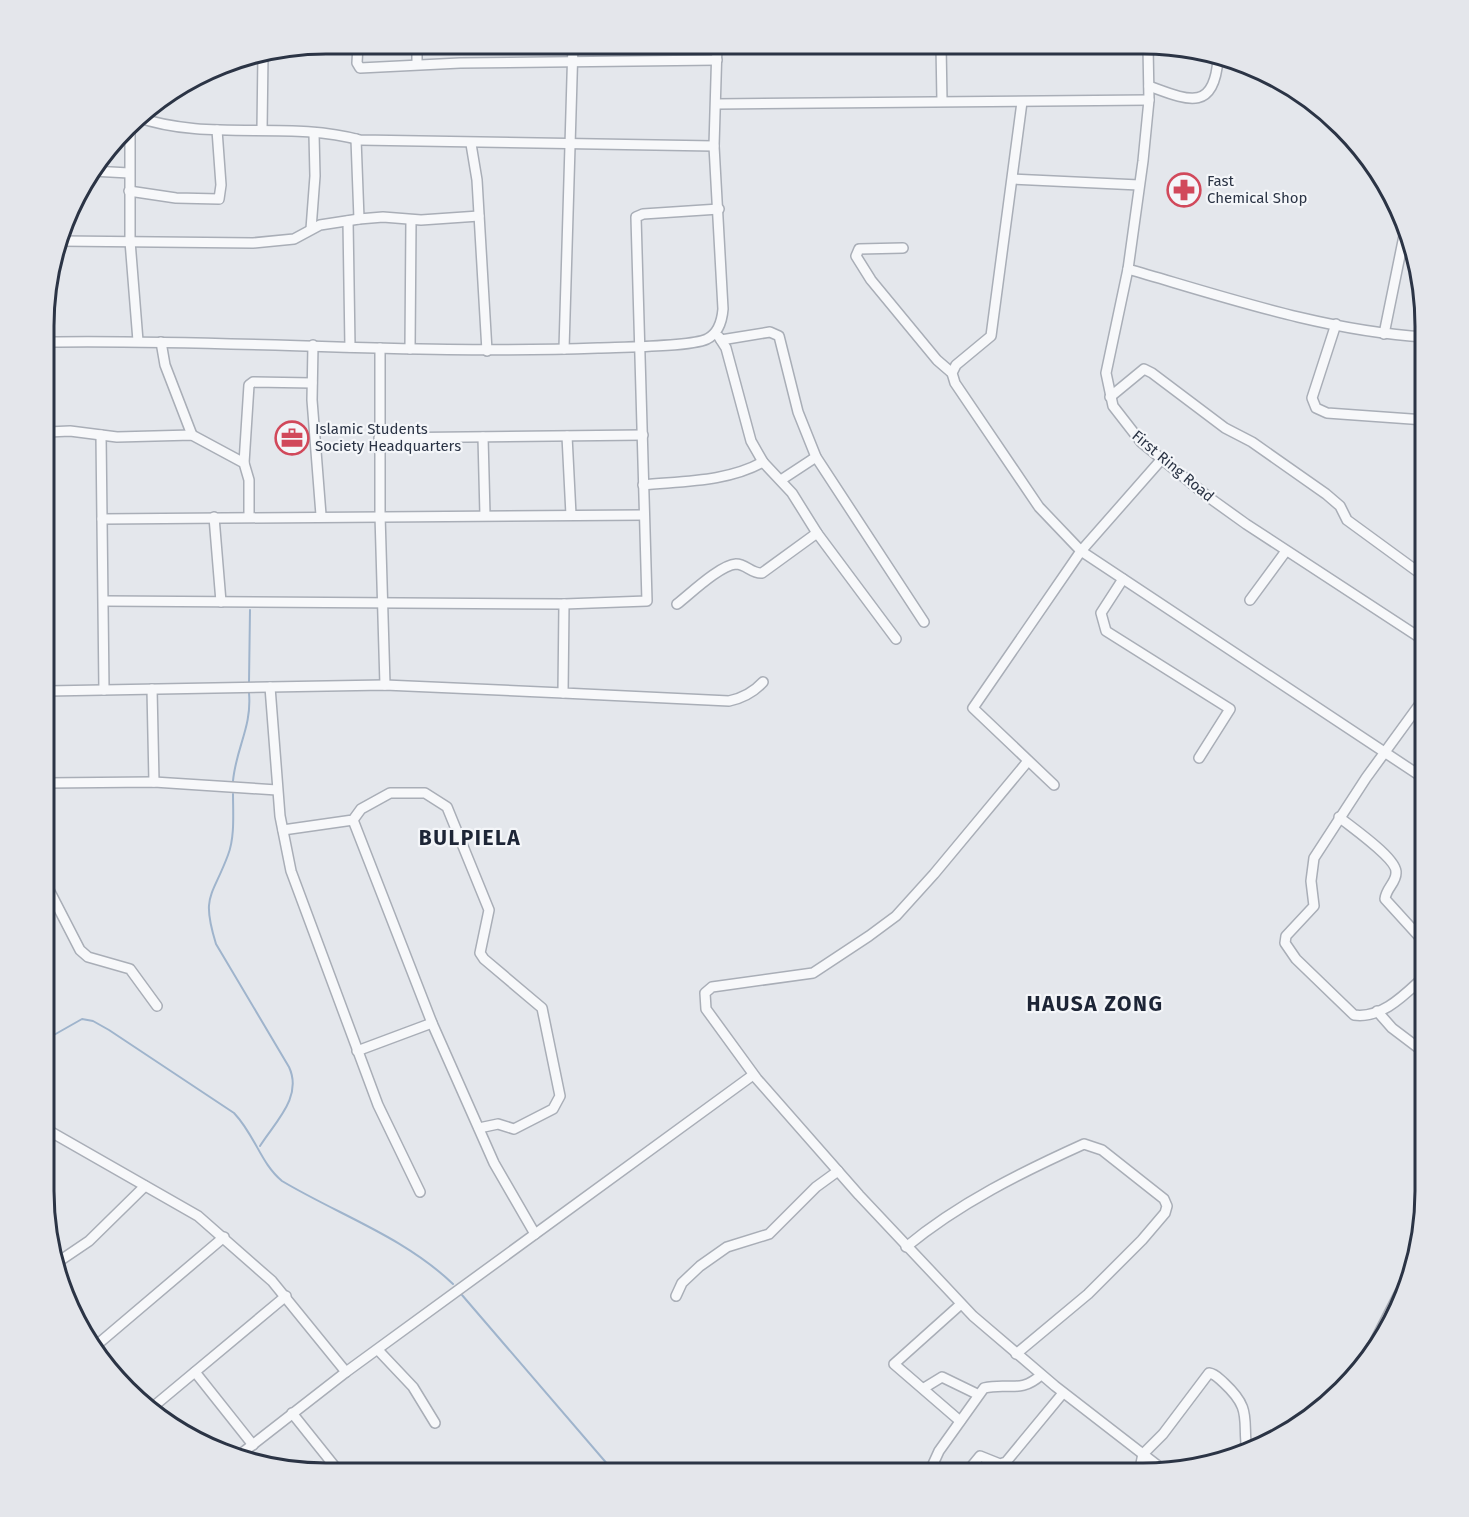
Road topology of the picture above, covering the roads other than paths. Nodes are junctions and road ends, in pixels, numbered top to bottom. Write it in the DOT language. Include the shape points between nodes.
graph roads {
  1 [pos="357,54"];
  2 [pos="417,54"];
  3 [pos="573,54"];
  4 [pos="717,54"];
  5 [pos="942,54"];
  6 [pos="1148,54"];
  7 [pos="717,60"];
  8 [pos="263,61"];
  9 [pos="573,62"];
  10 [pos="417,64"];
  11 [pos="1218,64"];
  12 [pos="1149,86"];
  13 [pos="1149,100"];
  14 [pos="942,101"];
  15 [pos="1022,102"];
  16 [pos="717,104"];
  17 [pos="149,120"];
  18 [pos="217,130"];
  19 [pos="262,130"];
  20 [pos="314,134"];
  21 [pos="130,139"];
  22 [pos="356,139"];
  23 [pos="471,144"];
  24 [pos="568,145"];
  25 [pos="714,146"];
  26 [pos="102,172"];
  27 [pos="129,173"];
  28 [pos="1012,179"];
  29 [pos="1139,185"];
  30 [pos="129,191"];
  31 [pos="719,209"];
  32 [pos="479,216"];
  33 [pos="359,219"];
  34 [pos="411,220"];
  35 [pos="348,221"];
  36 [pos="311,229"];
  37 [pos="67,241"];
  38 [pos="130,241"];
  39 [pos="903,248"];
  40 [pos="1404,251"];
  41 [pos="1128,269"];
  42 [pos="1336,324"];
  43 [pos="1384,334"];
  44 [pos="719,336"];
  45 [pos="1415,336"];
  46 [pos="138,341"];
  47 [pos="54,342"];
  48 [pos="161,342"];
  49 [pos="313,345"];
  50 [pos="640,346"];
  51 [pos="350,347"];
  52 [pos="380,348"];
  53 [pos="411,349"];
  54 [pos="564,349"];
  55 [pos="487,351"];
  56 [pos="952,373"];
  57 [pos="312,383"];
  58 [pos="1110,397"];
  59 [pos="1415,419"];
  60 [pos="54,432"];
  61 [pos="101,435"];
  62 [pos="192,435"];
  63 [pos="643,435"];
  64 [pos="567,436"];
  65 [pos="483,437"];
  66 [pos="380,438"];
  67 [pos="816,457"];
  68 [pos="1161,460"];
  69 [pos="763,462"];
  70 [pos="244,463"];
  71 [pos="781,480"];
  72 [pos="643,485"];
  73 [pos="380,514"];
  74 [pos="321,515"];
  75 [pos="485,515"];
  76 [pos="571,515"];
  77 [pos="644,515"];
  78 [pos="249,516"];
  79 [pos="214,517"];
  80 [pos="102,519"];
  81 [pos="817,534"];
  82 [pos="1081,551"];
  83 [pos="1286,551"];
  84 [pos="1415,570"];
  85 [pos="1123,579"];
  86 [pos="1250,600"];
  87 [pos="104,601"];
  88 [pos="221,602"];
  89 [pos="385,603"];
  90 [pos="564,604"];
  91 [pos="677,604"];
  92 [pos="924,622"];
  93 [pos="1415,635"];
  94 [pos="896,639"];
  95 [pos="763,682"];
  96 [pos="386,685"];
  97 [pos="270,687"];
  98 [pos="152,689"];
  99 [pos="104,690"];
  100 [pos="54,691"];
  101 [pos="563,693"];
  102 [pos="1415,710"];
  103 [pos="1384,752"];
  104 [pos="1199,758"];
  105 [pos="1028,760"];
  106 [pos="1415,772"];
  107 [pos="154,782"];
  108 [pos="54,784"];
  109 [pos="1054,785"];
  110 [pos="277,790"];
  111 [pos="1340,817"];
  112 [pos="353,820"];
  113 [pos="283,830"];
  114 [pos="54,899"];
  115 [pos="1415,932"];
  116 [pos="1415,985"];
  117 [pos="157,1006"];
  118 [pos="1377,1011"];
  119 [pos="432,1023"];
  120 [pos="1415,1045"];
  121 [pos="357,1051"];
  122 [pos="753,1075"];
  123 [pos="478,1128"];
  124 [pos="54,1134"];
  125 [pos="838,1171"];
  126 [pos="145,1186"];
  127 [pos="420,1192"];
  128 [pos="536,1234"];
  129 [pos="224,1237"];
  130 [pos="906,1247"];
  131 [pos="63,1259"];
  132 [pos="286,1296"];
  133 [pos="676,1296"];
  134 [pos="961,1304"];
  135 [pos="100,1342"];
  136 [pos="378,1350"];
  137 [pos="1016,1354"];
  138 [pos="195,1372"];
  139 [pos="346,1372"];
  140 [pos="1041,1375"];
  141 [pos="924,1388"];
  142 [pos="1063,1393"];
  143 [pos="977,1394"];
  144 [pos="157,1404"];
  145 [pos="292,1413"];
  146 [pos="960,1421"];
  147 [pos="435,1423"];
  148 [pos="1247,1442"];
  149 [pos="253,1445"];
  150 [pos="245,1451"];
  151 [pos="1143,1454"];
  152 [pos="1154,1462"];
  153 [pos="332,1463"];
  154 [pos="935,1463"];
  155 [pos="974,1463"];
  156 [pos="998,1463"];
  157 [pos="1003,1463"];
  158 [pos="1141,1463"];
  1 -- 10 [label="street" via="360,68"];
  2 -- 10 [label="street"];
  3 -- 9 [label="street"];
  4 -- 7 [label="street"];
  5 -- 14 [label="street"];
  6 -- 12 [label="street, First Ring Road"];
  7 -- 9 [label="street"];
  7 -- 16 [label="street"];
  8 -- 19 [label="street"];
  9 -- 10 [label="street"];
  9 -- 24 [label="street"];
  11 -- 12 [label="street" via="1216,81 1204,96 1191,100"];
  12 -- 13 [label="street, First Ring Road"];
  13 -- 15 [label="street"];
  13 -- 29 [label="street, First Ring Road"];
  14 -- 15 [label="street"];
  14 -- 16 [label="street"];
  15 -- 28 [label="street"];
  16 -- 25 [label="street"];
  17 -- 18 [label="street"];
  18 -- 19 [label="street"];
  18 -- 30 [label="street" via="219,199"];
  19 -- 20 [label="street"];
  20 -- 22 [label="street"];
  20 -- 36 [label="street"];
  21 -- 27 [label="street"];
  22 -- 23 [label="street"];
  22 -- 33 [label="street"];
  23 -- 24 [label="street"];
  23 -- 32 [label="street"];
  24 -- 25 [label="street"];
  24 -- 54 [label="street"];
  25 -- 31 [label="street"];
  26 -- 27 [label="street"];
  27 -- 30 [label="street"];
  28 -- 29 [label="street"];
  28 -- 56 [label="street" via="991,336 956,364"];
  29 -- 41 [label="street, First Ring Road"];
  30 -- 38 [label="street"];
  31 -- 44 [label="street" via="723,309"];
  31 -- 50 [label="street" via="636,217"];
  32 -- 34 [label="street"];
  32 -- 55 [label="street"];
  33 -- 34 [label="street"];
  33 -- 35 [label="street"];
  34 -- 53 [label="street"];
  35 -- 36 [label="street"];
  35 -- 51 [label="street"];
  36 -- 38 [label="street" via="281,241"];
  37 -- 38 [label="street"];
  38 -- 46 [label="street"];
  39 -- 56 [label="street" via="860,249 856,256 937,360"];
  40 -- 43 [label="street"];
  41 -- 42 [label="street"];
  41 -- 58 [label="street, First Ring Road" via="1106,373"];
  42 -- 43 [label="street"];
  42 -- 59 [label="street" via="1312,398 1316,408"];
  43 -- 45 [label="street"];
  44 -- 50 [label="street"];
  44 -- 67 [label="street" via="770,332 780,336 798,412"];
  44 -- 69 [label="street" via="751,441"];
  46 -- 47 [label="street"];
  46 -- 48 [label="street"];
  48 -- 49 [label="street"];
  48 -- 62 [label="street" via="165,365"];
  49 -- 51 [label="street"];
  49 -- 57 [label="street"];
  50 -- 54 [label="street"];
  50 -- 63 [label="street"];
  51 -- 52 [label="street"];
  52 -- 53 [label="street"];
  52 -- 66 [label="street"];
  53 -- 55 [label="street"];
  54 -- 55 [label="street"];
  56 -- 82 [label="street" via="1039,507"];
  57 -- 70 [label="street" via="249,385"];
  57 -- 74 [label="street"];
  58 -- 68 [label="street, First Ring Road" via="1119,418"];
  58 -- 84 [label="street" via="1144,369 1152,373 1225,428 1252,442 1326,494 1340,506 1347,520"];
  60 -- 61 [label="street"];
  61 -- 62 [label="street"];
  61 -- 80 [label="street"];
  62 -- 70 [label="street"];
  63 -- 64 [label="street"];
  63 -- 72 [label="street"];
  64 -- 65 [label="street"];
  64 -- 76 [label="street"];
  65 -- 66 [label="street"];
  65 -- 75 [label="street"];
  66 -- 73 [label="street"];
  67 -- 71 [label="street"];
  67 -- 92 [label="street"];
  68 -- 82 [label="street"];
  68 -- 83 [label="street, First Ring Road"];
  69 -- 71 [label="street"];
  69 -- 72 [label="street" via="712,478"];
  70 -- 78 [label="street" via="249,480"];
  71 -- 81 [label="street"];
  72 -- 77 [label="street"];
  73 -- 74 [label="street"];
  73 -- 75 [label="street"];
  73 -- 89 [label="street"];
  74 -- 78 [label="street"];
  75 -- 76 [label="street"];
  76 -- 77 [label="street"];
  77 -- 90 [label="street" via="647,601"];
  78 -- 79 [label="street"];
  79 -- 80 [label="street"];
  79 -- 88 [label="street"];
  80 -- 87 [label="street"];
  81 -- 91 [label="street" via="762,573 744,565 724,567"];
  81 -- 94 [label="street"];
  82 -- 85 [label="street"];
  82 -- 105 [label="street" via="973,708"];
  83 -- 86 [label="street"];
  83 -- 93 [label="street, First Ring Road"];
  85 -- 103 [label="street"];
  85 -- 104 [label="street" via="1101,613 1106,631 1230,709"];
  87 -- 88 [label="street"];
  87 -- 99 [label="street"];
  88 -- 89 [label="street"];
  89 -- 90 [label="street"];
  89 -- 96 [label="street"];
  90 -- 101 [label="street"];
  95 -- 101 [label="street" via="742,698 729,701"];
  96 -- 97 [label="street"];
  96 -- 101 [label="street"];
  97 -- 98 [label="street"];
  97 -- 110 [label="street"];
  98 -- 99 [label="street"];
  98 -- 107 [label="street"];
  99 -- 100 [label="street"];
  102 -- 103 [label="street"];
  103 -- 106 [label="street"];
  103 -- 111 [label="street"];
  105 -- 109 [label="street"];
  105 -- 122 [label="street" via="934,874 896,915 869,936 813,973 712,987 705,993 706,1009"];
  107 -- 108 [label="street"];
  107 -- 110 [label="street"];
  110 -- 113 [label="street"];
  111 -- 115 [label="street" via="1396,867 1385,899"];
  111 -- 118 [label="street" via="1314,858 1314,906 1286,936 1285,943 1348,1011 1360,1016"];
  112 -- 113 [label="street"];
  112 -- 119 [label="street"];
  112 -- 123 [label="street" via="361,809 390,793 425,793 447,807 489,910 480,953 542,1008 560,1096 558,1103 514,1128 498,1124"];
  113 -- 121 [label="street" via="291,871"];
  114 -- 117 [label="street" via="81,950 88,957 130,969"];
  116 -- 118 [label="street"];
  118 -- 120 [label="street"];
  119 -- 121 [label="street"];
  119 -- 123 [label="street"];
  121 -- 127 [label="street"];
  122 -- 125 [label="street"];
  122 -- 128 [label="street"];
  123 -- 128 [label="street"];
  124 -- 126 [label="street"];
  125 -- 130 [label="street"];
  125 -- 133 [label="street" via="816,1187 769,1234 738,1242 717,1254 682,1283"];
  126 -- 129 [label="street" via="198,1216"];
  126 -- 131 [label="street" via="89,1241"];
  128 -- 136 [label="street"];
  129 -- 132 [label="street"];
  129 -- 135 [label="street"];
  130 -- 134 [label="street"];
  130 -- 137 [label="street" via="988,1191 1084,1144 1102,1149 1164,1199 1165,1213 1142,1240 1089,1294"];
  132 -- 138 [label="street"];
  132 -- 139 [label="street"];
  134 -- 137 [label="street"];
  134 -- 141 [label="street" via="894,1364"];
  136 -- 139 [label="street"];
  136 -- 147 [label="street" via="413,1387"];
  137 -- 140 [label="street"];
  138 -- 144 [label="street"];
  138 -- 149 [label="street"];
  139 -- 145 [label="street"];
  140 -- 142 [label="street"];
  140 -- 143 [label="street" via="1028,1386 993,1386"];
  141 -- 143 [label="street" via="942,1377"];
  141 -- 146 [label="street" via="941,1408"];
  142 -- 151 [label="street"];
  142 -- 157 [label="street"];
  143 -- 146 [label="street"];
  145 -- 149 [label="street"];
  145 -- 153 [label="street"];
  146 -- 154 [label="street"];
  148 -- 151 [label="street" via="1243,1405 1209,1373"];
  149 -- 150 [label="street"];
  151 -- 152 [label="street"];
  151 -- 158 [label="street"];
  155 -- 156 [label="street" via="980,1456"];
}
